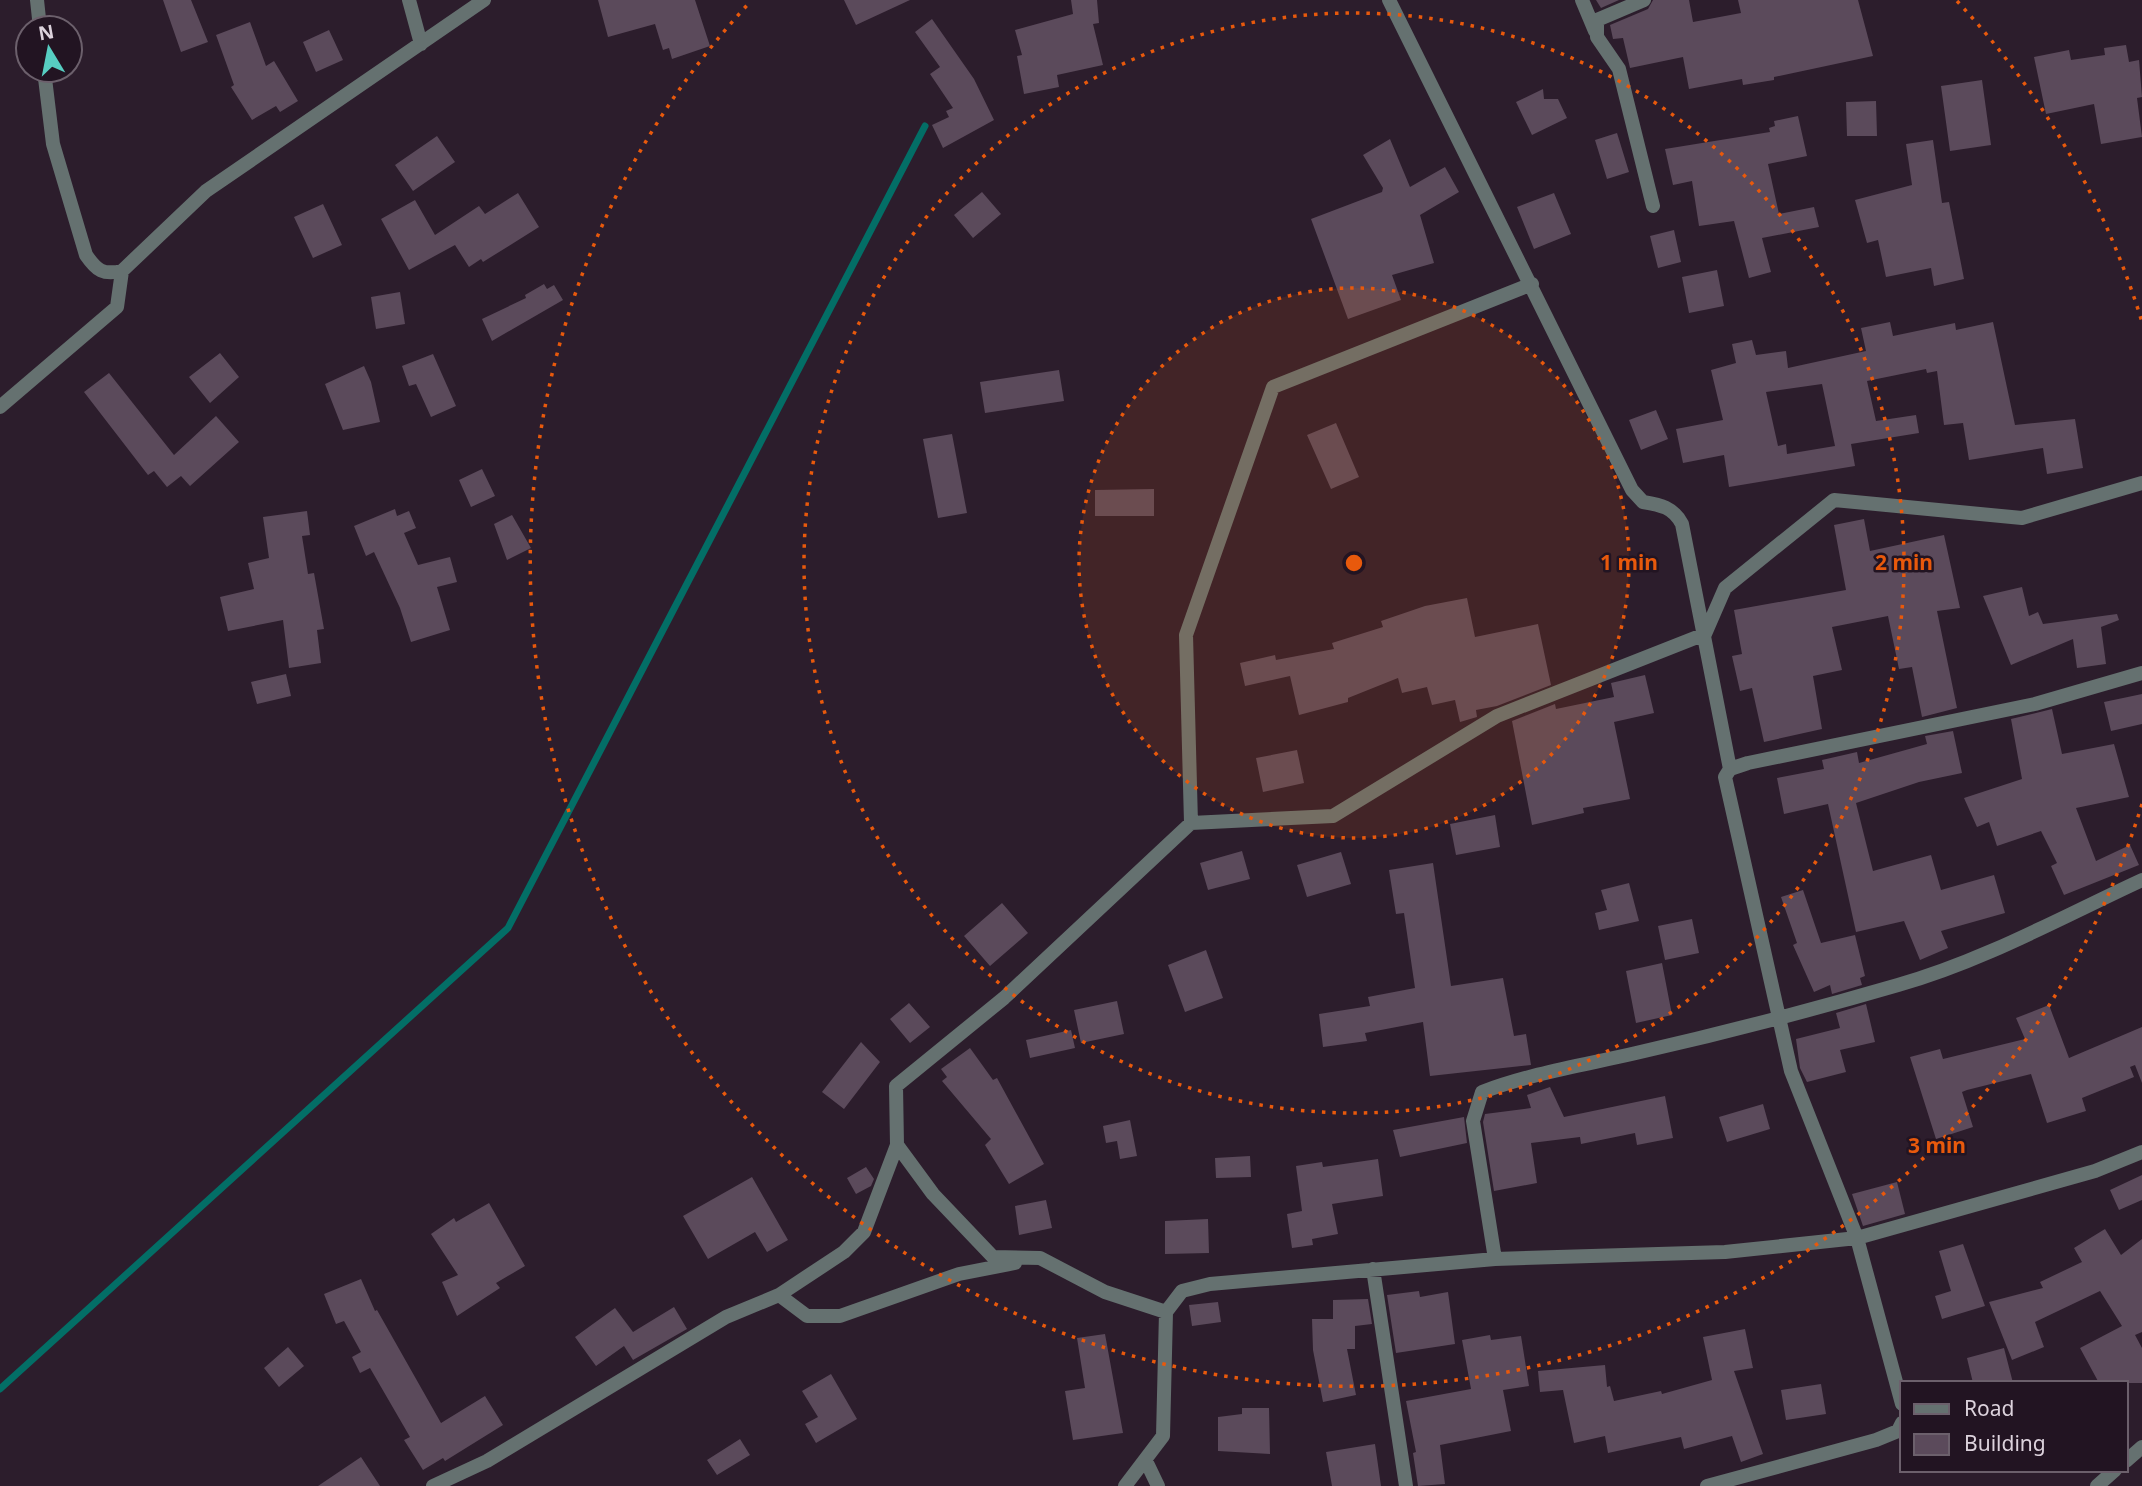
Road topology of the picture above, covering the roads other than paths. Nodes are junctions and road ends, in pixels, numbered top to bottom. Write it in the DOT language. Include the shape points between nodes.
graph roads {
  1 [pos="409,0"];
  2 [pos="484,0"];
  3 [pos="1389,0"];
  4 [pos="1582,0"];
  5 [pos="1644,0"];
  6 [pos="1597,37"];
  7 [pos="421,44"];
  8 [pos="46,84"];
  9 [pos="1653,206"];
  10 [pos="122,271"];
  11 [pos="1532,284"];
  12 [pos="0,407"];
  13 [pos="2142,483"];
  14 [pos="1705,634"];
  15 [pos="2142,673"];
  16 [pos="1730,769"];
  17 [pos="1191,823"];
  18 [pos="2142,880"];
  19 [pos="1777,1017"];
  20 [pos="897,1144"];
  21 [pos="2142,1152"];
  22 [pos="1857,1238"];
  23 [pos="1040,1258"];
  24 [pos="1495,1259"];
  25 [pos="1373,1269"];
  26 [pos="779,1295"];
  27 [pos="1166,1312"];
  28 [pos="1900,1398"];
  29 [pos="1900,1428"];
  30 [pos="2142,1447"];
  31 [pos="2128,1459"];
  32 [pos="1146,1461"];
  33 [pos="2113,1472"];
  34 [pos="433,1486"];
  35 [pos="1125,1486"];
  36 [pos="1158,1486"];
  37 [pos="1406,1486"];
  38 [pos="1707,1486"];
  39 [pos="2097,1486"];
  1 -- 7 [label="street"];
  2 -- 7 [label="street"];
  3 -- 11 [label="street"];
  4 -- 6 [label="street"];
  5 -- 6 [label="street" via="1597,20"];
  6 -- 9 [label="street" via="1619,69"];
  7 -- 10 [label="street" via="206,191"];
  8 -- 10 [label="street" via="53,144 86,256 107,274"];
  10 -- 12 [label="street" via="117,307"];
  11 -- 14 [label="street" via="1633,490 1643,502 1664,505 1676,513 1682,524"];
  11 -- 17 [label="street" via="1273,387 1186,635"];
  13 -- 14 [label="street" via="2022,518 1834,500 1725,588"];
  14 -- 16 [label="street"];
  14 -- 17 [label="street" via="1497,716 1333,816"];
  15 -- 16 [label="street" via="2035,704"];
  16 -- 19 [label="street" via="1725,777"];
  17 -- 20 [label="street" via="1004,999 896,1086"];
  18 -- 19 [label="street" via="1955,966"];
  19 -- 22 [label="street" via="1791,1071"];
  19 -- 24 [label="street" via="1546,1075 1523,1076 1482,1092 1473,1121"];
  20 -- 23 [label="street" via="933,1194 993,1257"];
  20 -- 26 [label="street" via="864,1232 844,1252"];
  21 -- 22 [label="street" via="2095,1171"];
  22 -- 24 [label="street" via="1725,1252"];
  22 -- 28 [label="street"];
  23 -- 26 [label="street" via="959,1275 840,1316 807,1315"];
  23 -- 27 [label="street" via="1105,1292"];
  24 -- 25 [label="street"];
  25 -- 27 [label="street" via="1210,1284 1182,1292"];
  25 -- 37 [label="street"];
  26 -- 34 [label="street" via="726,1317 487,1461"];
  27 -- 32 [label="street" via="1163,1436"];
  29 -- 38 [label="street" via="1876,1440"];
  30 -- 31 [label="street"];
  32 -- 35 [label="street"];
  32 -- 36 [label="street"];
  33 -- 39 [label="street"];
}
